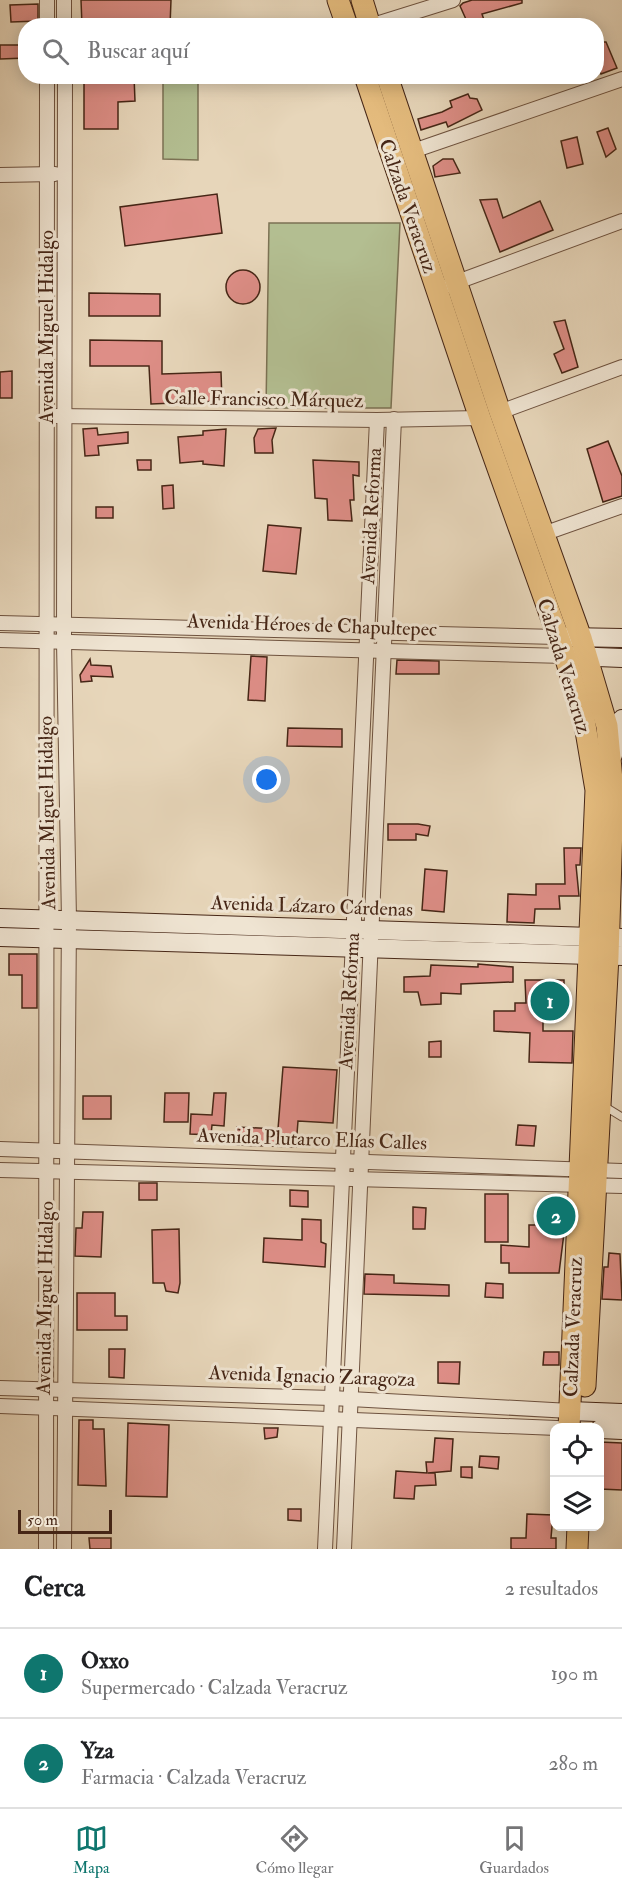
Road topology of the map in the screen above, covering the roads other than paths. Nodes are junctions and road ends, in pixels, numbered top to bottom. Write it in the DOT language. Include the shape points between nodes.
graph roads {
  1 [pos="47,0"];
  2 [pos="64,0"];
  3 [pos="339,0"];
  4 [pos="362,0"];
  5 [pos="453,0"];
  6 [pos="47,18"];
  7 [pos="64,18"];
  8 [pos="345,18"];
  9 [pos="368,18"];
  10 [pos="393,18"];
  11 [pos="622,79"];
  12 [pos="47,84"];
  13 [pos="65,84"];
  14 [pos="368,84"];
  15 [pos="390,84"];
  16 [pos="413,151"];
  17 [pos="66,174"];
  18 [pos="0,175"];
  19 [pos="46,175"];
  20 [pos="622,221"];
  21 [pos="458,282"];
  22 [pos="436,289"];
  23 [pos="622,367"];
  24 [pos="500,411"];
  25 [pos="47,416"];
  26 [pos="65,417"];
  27 [pos="480,418"];
  28 [pos="394,419"];
  29 [pos="377,420"];
  30 [pos="622,506"];
  31 [pos="543,534"];
  32 [pos="0,623"];
  33 [pos="45,624"];
  34 [pos="64,625"];
  35 [pos="367,633"];
  36 [pos="385,633"];
  37 [pos="622,638"];
  38 [pos="0,640"];
  39 [pos="46,640"];
  40 [pos="64,640"];
  41 [pos="561,646"];
  42 [pos="584,647"];
  43 [pos="367,648"];
  44 [pos="384,650"];
  45 [pos="622,658"];
  46 [pos="622,719"];
  47 [pos="612,772"];
  48 [pos="0,918"];
  49 [pos="47,920"];
  50 [pos="69,920"];
  51 [pos="363,930"];
  52 [pos="0,937"];
  53 [pos="47,939"];
  54 [pos="67,940"];
  55 [pos="606,947"];
  56 [pos="362,950"];
  57 [pos="600,1104"];
  58 [pos="622,1117"];
  59 [pos="0,1149"];
  60 [pos="46,1150"];
  61 [pos="66,1152"];
  62 [pos="343,1159"];
  63 [pos="361,1160"];
  64 [pos="0,1170"];
  65 [pos="622,1171"];
  66 [pos="47,1172"];
  67 [pos="67,1173"];
  68 [pos="342,1177"];
  69 [pos="587,1177"];
  70 [pos="360,1178"];
  71 [pos="622,1186"];
  72 [pos="47,1265"];
  73 [pos="65,1265"];
  74 [pos="0,1388"];
  75 [pos="46,1389"];
  76 [pos="64,1390"];
  77 [pos="332,1398"];
  78 [pos="351,1399"];
  79 [pos="0,1406"];
  80 [pos="46,1408"];
  81 [pos="64,1408"];
  82 [pos="622,1413"];
  83 [pos="331,1418"];
  84 [pos="350,1419"];
  85 [pos="576,1419"];
  86 [pos="550,1428"];
  87 [pos="604,1429"];
  88 [pos="622,1430"];
  89 [pos="564,1531"];
  90 [pos="578,1531"];
  91 [pos="46,1549"];
  92 [pos="64,1549"];
  93 [pos="325,1549"];
  94 [pos="344,1549"];
  95 [pos="563,1549"];
  96 [pos="577,1549"];
  1 -- 6 [label="street"];
  2 -- 7 [label="street"];
  3 -- 8 [label="main road"];
  4 -- 9 [label="main road"];
  5 -- 10 [label="street"];
  11 -- 16 [label="street"];
  12 -- 19 [label="street, Avenida Miguel Hidalgo"];
  13 -- 17 [label="street, Avenida Miguel Hidalgo"];
  14 -- 22 [label="main road, Calzada Veracruz"];
  15 -- 16 [label="main road, Calzada Veracruz"];
  16 -- 21 [label="main road, Calzada Veracruz"];
  17 -- 19 [label="street"];
  17 -- 26 [label="street, Avenida Miguel Hidalgo"];
  18 -- 19 [label="street"];
  19 -- 25 [label="street, Avenida Miguel Hidalgo"];
  20 -- 21 [label="street"];
  21 -- 22 [label="street"];
  21 -- 24 [label="main road, Calzada Veracruz"];
  22 -- 27 [label="main road, Calzada Veracruz"];
  23 -- 24 [label="street"];
  24 -- 31 [label="main road, Calzada Veracruz"];
  25 -- 26 [label="street, Calle Francisco Márquez"];
  25 -- 33 [label="street, Avenida Miguel Hidalgo"];
  26 -- 29 [label="street, Calle Francisco Márquez"];
  26 -- 34 [label="street, Avenida Miguel Hidalgo"];
  27 -- 28 [label="street, Calle Francisco Márquez"];
  27 -- 41 [label="main road, Calzada Veracruz"];
  28 -- 29 [label="street, Calle Francisco Márquez"];
  28 -- 36 [label="street, Avenida Reforma"];
  29 -- 35 [label="street, Avenida Reforma"];
  30 -- 31 [label="street"];
  31 -- 42 [label="main road, Calzada Veracruz"];
  32 -- 33 [label="street, Avenida Héroes de Chapultepec"];
  33 -- 34 [label="street, Avenida Héroes de Chapultepec"];
  33 -- 39 [label="street, Avenida Miguel Hidalgo"];
  34 -- 35 [label="street, Avenida Héroes de Chapultepec"];
  34 -- 40 [label="street, Avenida Miguel Hidalgo"];
  35 -- 36 [label="street, Avenida Héroes de Chapultepec"];
  35 -- 43 [label="street, Avenida Reforma"];
  36 -- 41 [label="street, Avenida Héroes de Chapultepec"];
  36 -- 44 [label="street, Avenida Reforma"];
  37 -- 42 [label="main road, Avenida Héroes de Chapultepec"];
  38 -- 39 [label="street, Avenida Héroes de Chapultepec"];
  39 -- 40 [label="street, Avenida Héroes de Chapultepec"];
  39 -- 49 [label="street, Avenida Miguel Hidalgo"];
  40 -- 43 [label="street, Avenida Héroes de Chapultepec"];
  40 -- 50 [label="street, Avenida Miguel Hidalgo"];
  41 -- 42 [label="main road, Avenida Héroes de Chapultepec"];
  41 -- 44 [label="street, Avenida Héroes de Chapultepec"];
  41 -- 55 [label="main road, Calzada Veracruz" via="584,719 596,790"];
  42 -- 45 [label="main road, Avenida Héroes de Chapultepec"];
  42 -- 47 [label="main road, Calzada Veracruz" via="607,726"];
  43 -- 44 [label="street, Avenida Héroes de Chapultepec"];
  43 -- 51 [label="street, Avenida Reforma"];
  44 -- 51 [label="street, Avenida Reforma"];
  46 -- 47 [label="main road"];
  47 -- 55 [label="main road, Calzada Veracruz"];
  48 -- 49 [label="main road, Avenida Lázaro Cárdenas"];
  49 -- 50 [label="main road, Avenida Lázaro Cárdenas"];
  49 -- 53 [label="street, Avenida Miguel Hidalgo"];
  50 -- 51 [label="main road, Avenida Lázaro Cárdenas"];
  50 -- 54 [label="street, Avenida Miguel Hidalgo"];
  51 -- 55 [label="main road, Avenida Lázaro Cárdenas"];
  51 -- 56 [label="street, Avenida Reforma"];
  52 -- 53 [label="main road"];
  53 -- 54 [label="main road"];
  53 -- 60 [label="street, Avenida Miguel Hidalgo"];
  54 -- 56 [label="main road"];
  54 -- 61 [label="street, Avenida Miguel Hidalgo"];
  55 -- 56 [label="main road"];
  55 -- 57 [label="main road, Calzada Veracruz"];
  55 -- 69 [label="main road, Calzada Veracruz"];
  56 -- 62 [label="street, Avenida Reforma"];
  56 -- 63 [label="street, Avenida Reforma"];
  57 -- 58 [label="lane"];
  57 -- 69 [label="main road, Calzada Veracruz"];
  59 -- 60 [label="street, Avenida Plutarco Elías Calles"];
  60 -- 61 [label="street, Avenida Plutarco Elías Calles"];
  60 -- 66 [label="street, Avenida Miguel Hidalgo"];
  61 -- 62 [label="street, Avenida Plutarco Elías Calles"];
  61 -- 67 [label="street, Avenida Miguel Hidalgo"];
  62 -- 63 [label="street, Avenida Plutarco Elías Calles"];
  62 -- 68 [label="street, Avenida Reforma"];
  63 -- 69 [label="street, Avenida Plutarco Elías Calles"];
  63 -- 70 [label="street, Avenida Reforma"];
  64 -- 66 [label="street, Avenida Plutarco Elías Calles"];
  65 -- 69 [label="street, Avenida Plutarco Elías Calles"];
  66 -- 67 [label="street, Avenida Plutarco Elías Calles"];
  66 -- 72 [label="street, Avenida Miguel Hidalgo"];
  67 -- 68 [label="street, Avenida Plutarco Elías Calles"];
  67 -- 73 [label="street, Avenida Miguel Hidalgo"];
  68 -- 70 [label="street, Avenida Plutarco Elías Calles"];
  68 -- 77 [label="street, Avenida Reforma"];
  69 -- 70 [label="street, Avenida Plutarco Elías Calles"];
  69 -- 71 [label="street, Avenida Plutarco Elías Calles"];
  69 -- 85 [label="main road, Calzada Veracruz"];
  70 -- 78 [label="street, Avenida Reforma"];
  72 -- 73 [label="street"];
  72 -- 75 [label="street, Avenida Miguel Hidalgo"];
  73 -- 76 [label="street, Avenida Miguel Hidalgo"];
  74 -- 75 [label="street, Avenida Ignacio Zaragoza"];
  75 -- 76 [label="street, Avenida Ignacio Zaragoza"];
  75 -- 80 [label="street, Avenida Miguel Hidalgo"];
  76 -- 77 [label="street, Avenida Ignacio Zaragoza"];
  76 -- 81 [label="street, Avenida Miguel Hidalgo"];
  77 -- 78 [label="street, Avenida Ignacio Zaragoza"];
  77 -- 83 [label="street, Avenida Reforma"];
  78 -- 84 [label="street, Avenida Reforma"];
  78 -- 85 [label="street, Avenida Ignacio Zaragoza"];
  79 -- 80 [label="street, Avenida Ignacio Zaragoza"];
  80 -- 81 [label="street, Avenida Ignacio Zaragoza"];
  80 -- 91 [label="street, Avenida Miguel Hidalgo"];
  81 -- 83 [label="street, Avenida Ignacio Zaragoza"];
  81 -- 92 [label="street, Avenida Miguel Hidalgo"];
  82 -- 85 [label="main road, Avenida Ignacio Zaragoza"];
  83 -- 84 [label="street, Avenida Ignacio Zaragoza"];
  83 -- 93 [label="street, Avenida Reforma"];
  84 -- 86 [label="street, Avenida Ignacio Zaragoza"];
  84 -- 94 [label="street, Avenida Reforma"];
  87 -- 88 [label="main road"];
  89 -- 95 [label="main road"];
  90 -- 96 [label="main road"];
}
